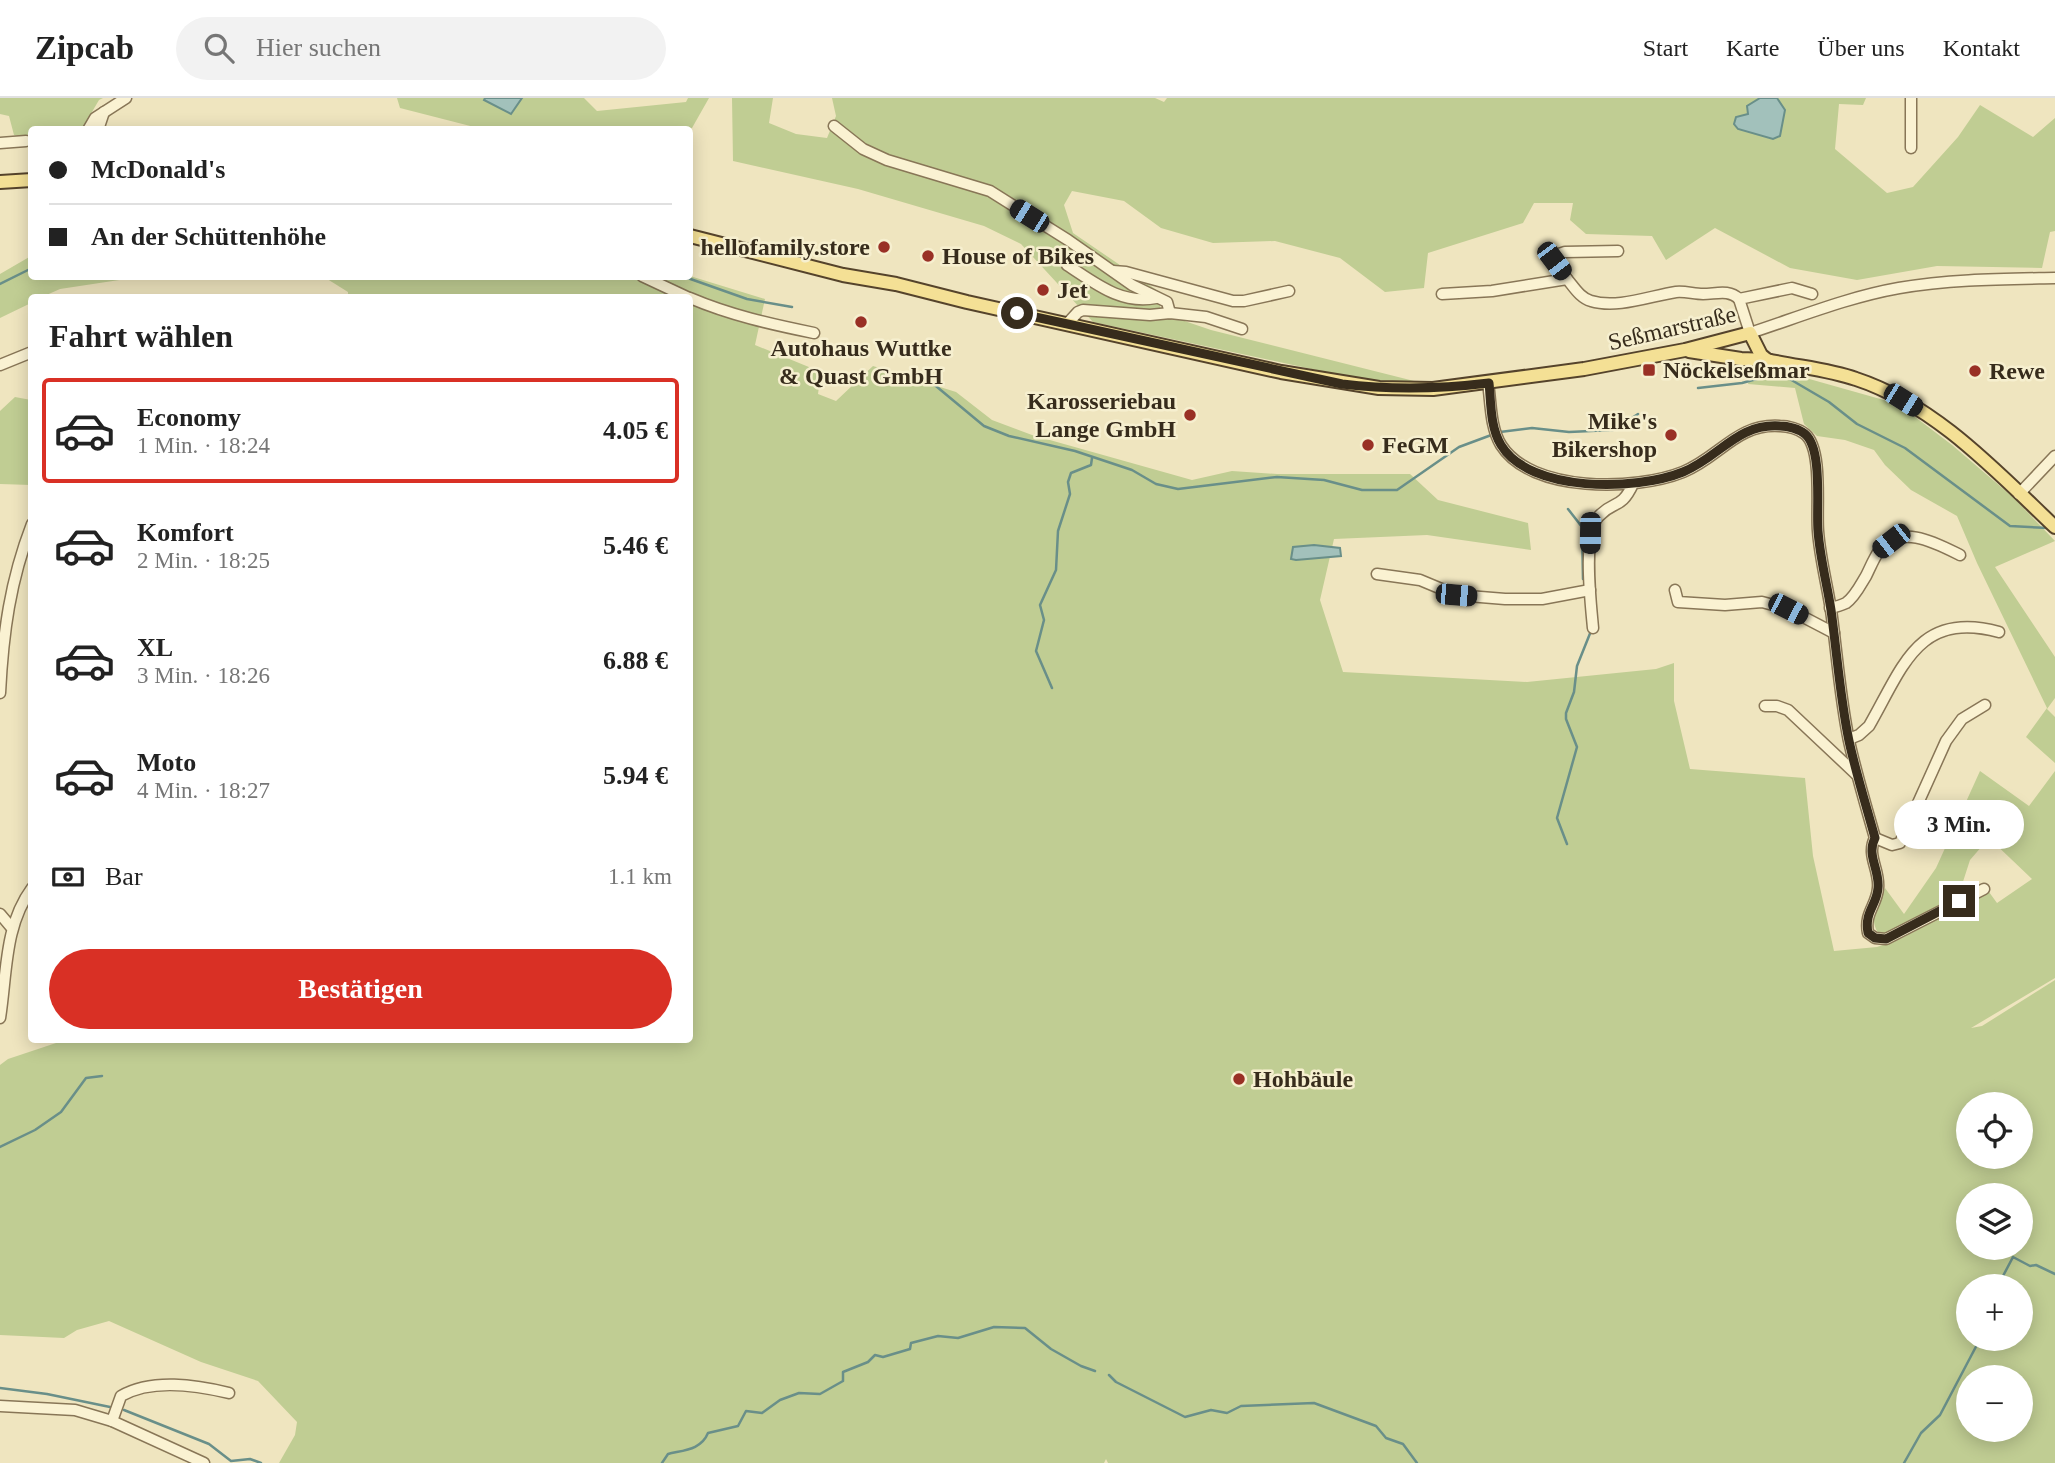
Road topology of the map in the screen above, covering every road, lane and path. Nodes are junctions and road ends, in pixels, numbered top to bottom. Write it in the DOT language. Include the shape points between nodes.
graph roads {
  1 [pos="125,98"];
  2 [pos="1911,98"];
  3 [pos="104,111"];
  4 [pos="91,126"];
  5 [pos="99,126"];
  6 [pos="834,126"];
  7 [pos="26,141"];
  8 [pos="0,143"];
  9 [pos="1910,148"];
  10 [pos="28,180"];
  11 [pos="0,181"];
  12 [pos="693,237"];
  13 [pos="1618,251"];
  14 [pos="1067,265"];
  15 [pos="1109,270"];
  16 [pos="2055,278"];
  17 [pos="1567,279"];
  18 [pos="651,280"];
  19 [pos="1289,291"];
  20 [pos="680,294"];
  21 [pos="1442,294"];
  22 [pos="1812,294"];
  23 [pos="1156,298"];
  24 [pos="1739,299"];
  25 [pos="693,300"];
  26 [pos="1170,313"];
  27 [pos="1067,324"];
  28 [pos="1242,329"];
  29 [pos="814,333"];
  30 [pos="1749,333"];
  31 [pos="1685,350"];
  32 [pos="28,354"];
  33 [pos="1767,360"];
  34 [pos="0,365"];
  35 [pos="1489,383"];
  36 [pos="2055,456"];
  37 [pos="1633,484"];
  38 [pos="2019,494"];
  39 [pos="2054,527"];
  40 [pos="28,534"];
  41 [pos="1960,555"];
  42 [pos="1377,574"];
  43 [pos="1590,590"];
  44 [pos="1675,590"];
  45 [pos="1830,608"];
  46 [pos="1593,628"];
  47 [pos="1999,632"];
  48 [pos="1834,633"];
  49 [pos="0,693"];
  50 [pos="1985,705"];
  51 [pos="1765,706"];
  52 [pos="1849,739"];
  53 [pos="1858,775"];
  54 [pos="1875,838"];
  55 [pos="1984,889"];
  56 [pos="28,894"];
  57 [pos="0,914"];
  58 [pos="12,927"];
  59 [pos="0,1018"];
  60 [pos="229,1393"];
  61 [pos="0,1406"];
  62 [pos="112,1422"];
  63 [pos="204,1463"];
  1 -- 3 [label="street"];
  2 -- 9 [label="street"];
  3 -- 4 [label="street"];
  3 -- 5 [label="street"];
  6 -- 15 [label="street" via="863,149 887,160 990,191"];
  7 -- 8 [label="street"];
  10 -- 11 [label="main road"];
  12 -- 27 [label="main road, Seßmarstraße"];
  13 -- 17 [label="street" via="1556,256 1554,261"];
  14 -- 23 [label="street" via="1120,297"];
  15 -- 19 [label="street" via="1233,301"];
  15 -- 23 [label="street"];
  16 -- 30 [label="street, Seßmarstraße" via="1964,280 1901,288"];
  17 -- 21 [label="street"];
  17 -- 24 [label="street" via="1580,295 1603,303 1678,292 1730,293"];
  18 -- 20 [label="street"];
  22 -- 24 [label="street" via="1792,288"];
  23 -- 26 [label="street" via="1169,304"];
  24 -- 30 [label="street"];
  25 -- 29 [label="street" via="755,322"];
  26 -- 27 [label="street" via="1083,310"];
  26 -- 28 [label="street" via="1206,317"];
  27 -- 35 [label="main road, Seßmarstraße" via="1379,388"];
  30 -- 31 [label="main road, Seßmarstraße"];
  30 -- 33 [label="main road"];
  31 -- 33 [label="main road"];
  31 -- 35 [label="main road, Seßmarstraße"];
  32 -- 34 [label="street"];
  33 -- 38 [label="main road" via="1856,379 1890,393 1967,444"];
  35 -- 37 [label="street" via="1500,444 1518,465 1575,482"];
  36 -- 38 [label="street"];
  37 -- 43 [label="street" via="1626,499 1598,516 1590,533"];
  37 -- 45 [label="street" via="1681,473 1704,462 1746,430 1787,426 1805,434 1815,450 1818,533"];
  38 -- 39 [label="main road"];
  40 -- 49 [label="street" via="11,592"];
  41 -- 45 [label="street" via="1925,539 1891,541 1880,550 1847,602"];
  42 -- 43 [label="street" via="1420,580 1456,595 1504,599 1542,599"];
  43 -- 46 [label="street"];
  44 -- 48 [label="street" via="1678,602 1762,602 1788,609"];
  45 -- 48 [label="street"];
  47 -- 52 [label="street" via="1959,626 1925,639 1910,653 1869,726"];
  48 -- 52 [label="street"];
  50 -- 54 [label="street" via="1962,719 1946,741 1900,843 1892,845"];
  51 -- 53 [label="street" via="1788,710"];
  52 -- 53 [label="street"];
  53 -- 54 [label="street"];
  54 -- 55 [label="street" via="1871,846 1878,890 1866,923 1875,938 1886,939"];
  56 -- 58 [label="street"];
  57 -- 58 [label="street"];
  58 -- 59 [label="street"];
  60 -- 62 [label="street" via="198,1385 134,1389 121,1396"];
  61 -- 62 [label="street" via="75,1410"];
  62 -- 63 [label="street"];
}
